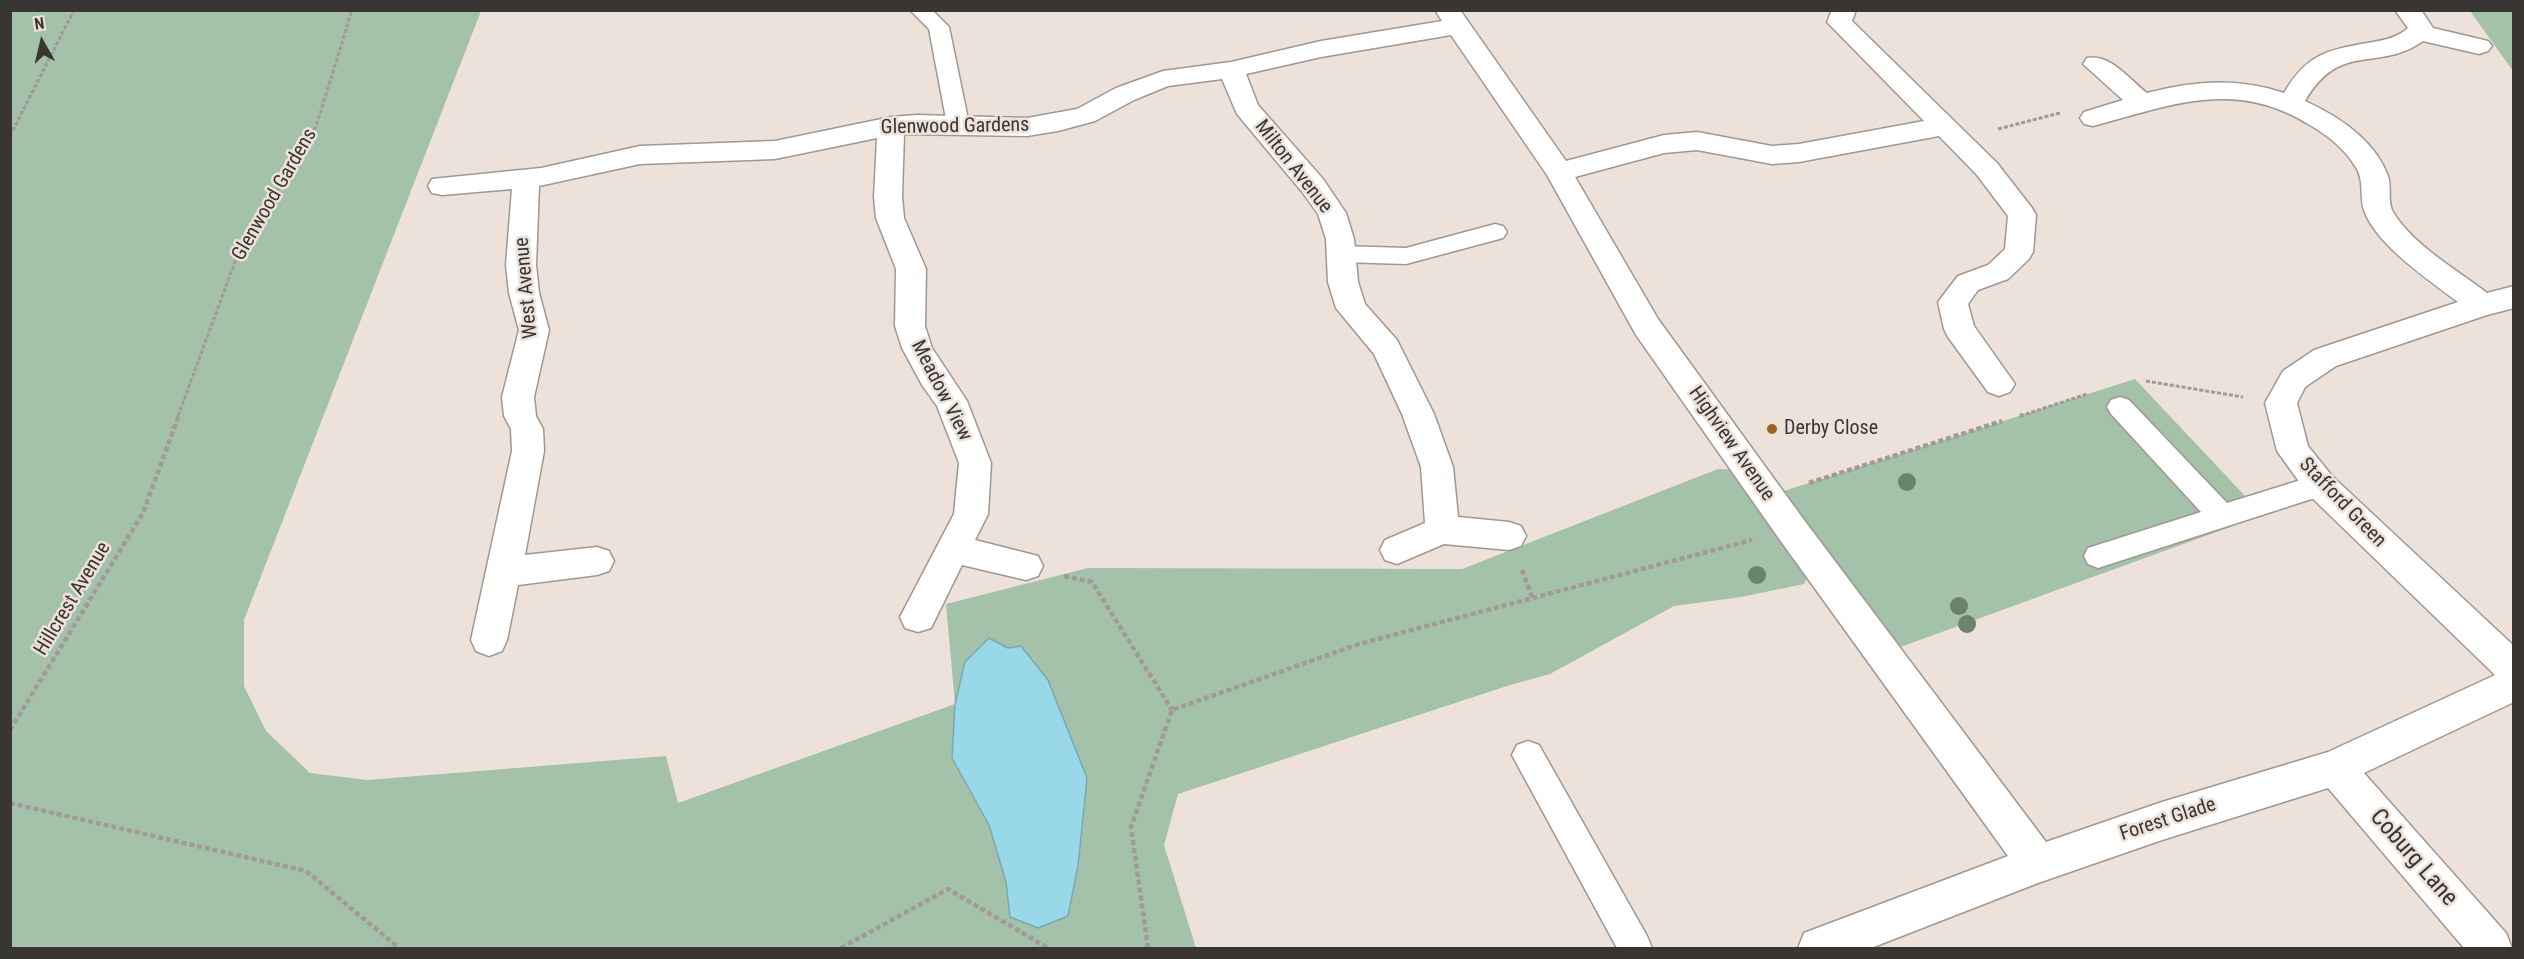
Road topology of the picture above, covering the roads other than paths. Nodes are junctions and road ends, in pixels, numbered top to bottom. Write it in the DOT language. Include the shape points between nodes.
graph roads {
  1 [pos="920,10"];
  2 [pos="1844,10"];
  3 [pos="2407,10"];
  4 [pos="1452,18"];
  5 [pos="2419,33"];
  6 [pos="2480,46"];
  7 [pos="2096,64"];
  8 [pos="1231,70"];
  9 [pos="2143,104"];
  10 [pos="2290,104"];
  11 [pos="2093,118"];
  12 [pos="958,124"];
  13 [pos="891,126"];
  14 [pos="1952,133"];
  15 [pos="1559,172"];
  16 [pos="526,179"];
  17 [pos="442,186"];
  18 [pos="1495,232"];
  19 [pos="1341,254"];
  20 [pos="2514,297"];
  21 [pos="2482,305"];
  22 [pos="1999,384"];
  23 [pos="2120,407"];
  24 [pos="2320,485"];
  25 [pos="2222,516"];
  26 [pos="1442,530"];
  27 [pos="1509,536"];
  28 [pos="955,549"];
  29 [pos="1397,550"];
  30 [pos="2098,556"];
  31 [pos="597,561"];
  32 [pos="1026,566"];
  33 [pos="503,572"];
  34 [pos="918,617"];
  35 [pos="489,640"];
  36 [pos="2514,670"];
  37 [pos="2514,684"];
  38 [pos="1528,755"];
  39 [pos="2335,768"];
  40 [pos="2038,864"];
  41 [pos="1635,948"];
  42 [pos="1818,948"];
  43 [pos="2491,948"];
  1 -- 12 [label="lane" via="939,27"];
  2 -- 14 [label="street" via="1839,22"];
  3 -- 5 [label="street" via="2421,30"];
  4 -- 8 [label="street, Glenwood Gardens"];
  4 -- 15 [label="street, Highview Avenue"];
  5 -- 6 [label="street"];
  5 -- 10 [label="street" via="2415,38 2318,66"];
  7 -- 9 [label="street"];
  8 -- 12 [label="street, Glenwood Gardens" via="1163,79 1086,115 1059,122 1027,127"];
  8 -- 19 [label="street, Milton Avenue" via="1246,108 1332,213"];
  9 -- 10 [label="street" via="2208,90 2266,96"];
  9 -- 11 [label="street"];
  10 -- 21 [label="street" via="2343,135 2371,169 2379,212 2393,231"];
  12 -- 13 [label="street, Glenwood Gardens"];
  13 -- 16 [label="street, Glenwood Gardens" via="775,150 640,155"];
  13 -- 28 [label="street, Meadow View" via="888,197 890,218 911,269 910,326 917,348 951,401 975,463 971,514"];
  14 -- 15 [label="street" via="1772,155 1697,141 1664,144"];
  14 -- 22 [label="street" via="1987,169 2022,215 2019,252 1998,272 1968,283 1953,302 1959,329"];
  15 -- 40 [label="street, Highview Avenue" via="1647,327"];
  16 -- 17 [label="street, Glenwood Gardens"];
  16 -- 33 [label="street, West Avenue" via="521,265 534,330 518,397 520,416 527,429 528,451"];
  18 -- 19 [label="lane" via="1406,256"];
  19 -- 26 [label="street, Milton Avenue" via="1343,282 1351,308 1386,348 1418,414 1437,467"];
  20 -- 21 [label="street"];
  21 -- 24 [label="street, Stafford Green" via="2325,358 2294,379 2281,403 2293,451"];
  23 -- 25 [label="lane"];
  24 -- 25 [label="lane"];
  24 -- 36 [label="street, Stafford Green"];
  25 -- 30 [label="lane"];
  26 -- 27 [label="street"];
  26 -- 29 [label="street"];
  28 -- 32 [label="street"];
  28 -- 34 [label="street, Meadow View"];
  31 -- 33 [label="street"];
  33 -- 35 [label="street, West Avenue"];
  37 -- 39 [label="street, Forest Glade"];
  38 -- 41 [label="lane"];
  39 -- 40 [label="street, Forest Glade"];
  39 -- 43 [label="street, Coburg Lane"];
  40 -- 42 [label="street, Forest Glade"];
}
